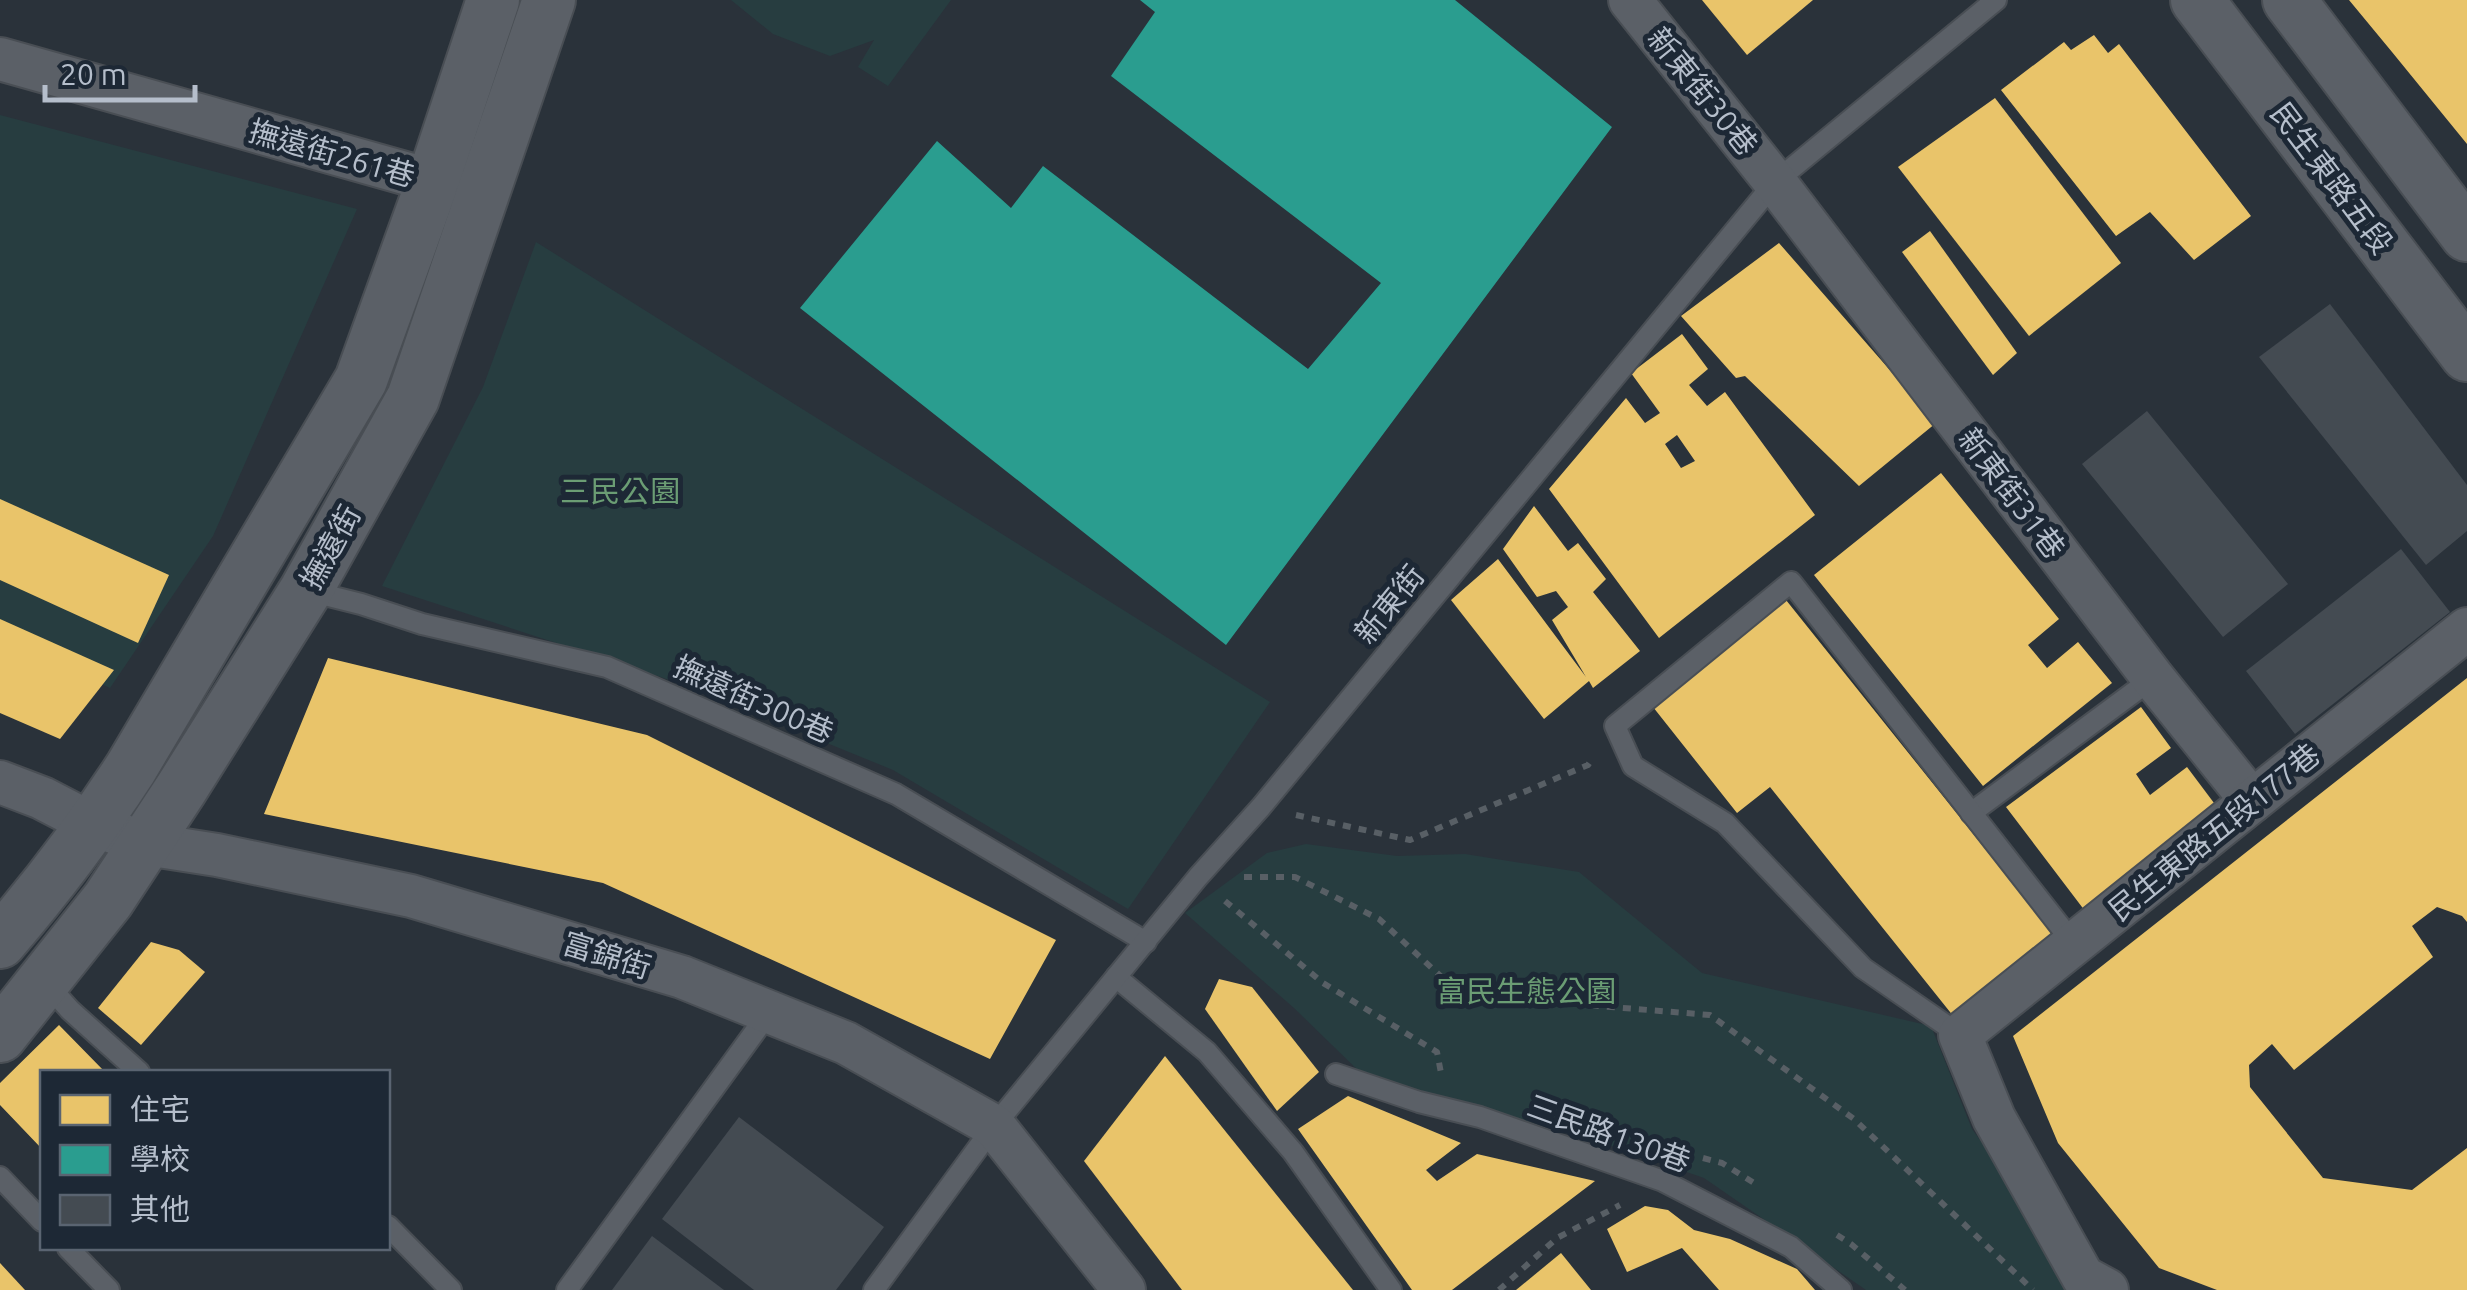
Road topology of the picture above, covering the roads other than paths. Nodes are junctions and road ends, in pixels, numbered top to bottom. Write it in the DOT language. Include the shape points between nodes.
graph roads {
  1 [pos="493,0"];
  2 [pos="549,0"];
  3 [pos="1630,0"];
  4 [pos="1996,0"];
  5 [pos="2197,0"];
  6 [pos="2289,0"];
  7 [pos="0,59"];
  8 [pos="433,181"];
  9 [pos="1775,182"];
  10 [pos="2467,236"];
  11 [pos="2467,355"];
  12 [pos="306,590"];
  13 [pos="2467,629"];
  14 [pos="2153,678"];
  15 [pos="0,782"];
  16 [pos="2252,801"];
  17 [pos="1971,813"];
  18 [pos="94,825"];
  19 [pos="146,844"];
  20 [pos="0,942"];
  21 [pos="1146,942"];
  22 [pos="2074,944"];
  23 [pos="1116,977"];
  24 [pos="45,982"];
  25 [pos="770,1011"];
  26 [pos="1960,1035"];
  27 [pos="0,1036"];
  28 [pos="138,1070"];
  29 [pos="1336,1074"];
  30 [pos="994,1126"];
  31 [pos="0,1177"];
  32 [pos="40,1219"];
  33 [pos="390,1228"];
  34 [pos="70,1250"];
  35 [pos="109,1290"];
  36 [pos="451,1290"];
  37 [pos="567,1290"];
  38 [pos="874,1290"];
  39 [pos="1124,1290"];
  40 [pos="1392,1290"];
  41 [pos="1841,1290"];
  42 [pos="2107,1290"];
  1 -- 8 [label="street, 撫遠街"];
  2 -- 12 [label="street, 撫遠街" via="413,398"];
  3 -- 9 [label="street, 新東街30巷"];
  4 -- 9 [label="lane, 新東街"];
  5 -- 11 [label="street, 民生東路五段"];
  6 -- 10 [label="street"];
  7 -- 8 [label="street, 撫遠街261巷"];
  8 -- 18 [label="street, 撫遠街" via="361,380"];
  9 -- 14 [label="street, 新東街31巷"];
  9 -- 21 [label="lane, 新東街"];
  12 -- 19 [label="street, 撫遠街"];
  12 -- 21 [label="lane, 撫遠街300巷" via="607,668 896,794"];
  13 -- 16 [label="street, 民生東路五段177巷"];
  14 -- 16 [label="street, 新東街31巷"];
  14 -- 17 [label="lane"];
  15 -- 18 [label="street, 富錦街"];
  16 -- 22 [label="street, 民生東路五段177巷"];
  17 -- 22 [label="lane"];
  17 -- 26 [label="lane" via="1791,582 1616,726 1632,766 1724,823 1863,968"];
  18 -- 19 [label="street, 富錦街"];
  18 -- 20 [label="street, 撫遠街"];
  19 -- 24 [label="street, 撫遠街"];
  19 -- 25 [label="street, 富錦街" via="411,896 682,977"];
  21 -- 23 [label="lane, 新東街"];
  22 -- 26 [label="street, 民生東路五段177巷"];
  23 -- 30 [label="lane, 新東街"];
  23 -- 40 [label="lane" via="1207,1052 1294,1152"];
  24 -- 27 [label="street, 撫遠街"];
  24 -- 28 [label="lane"];
  25 -- 30 [label="street, 富錦街" via="846,1043"];
  25 -- 37 [label="lane"];
  26 -- 42 [label="street" via="1994,1118 2083,1277"];
  29 -- 41 [label="lane, 三民路130巷" via="1663,1181 1791,1247"];
  30 -- 38 [label="lane, 新東街"];
  30 -- 39 [label="street, 富錦街"];
  31 -- 32 [label="lane"];
  33 -- 36 [label="lane"];
  34 -- 35 [label="lane"];
}
